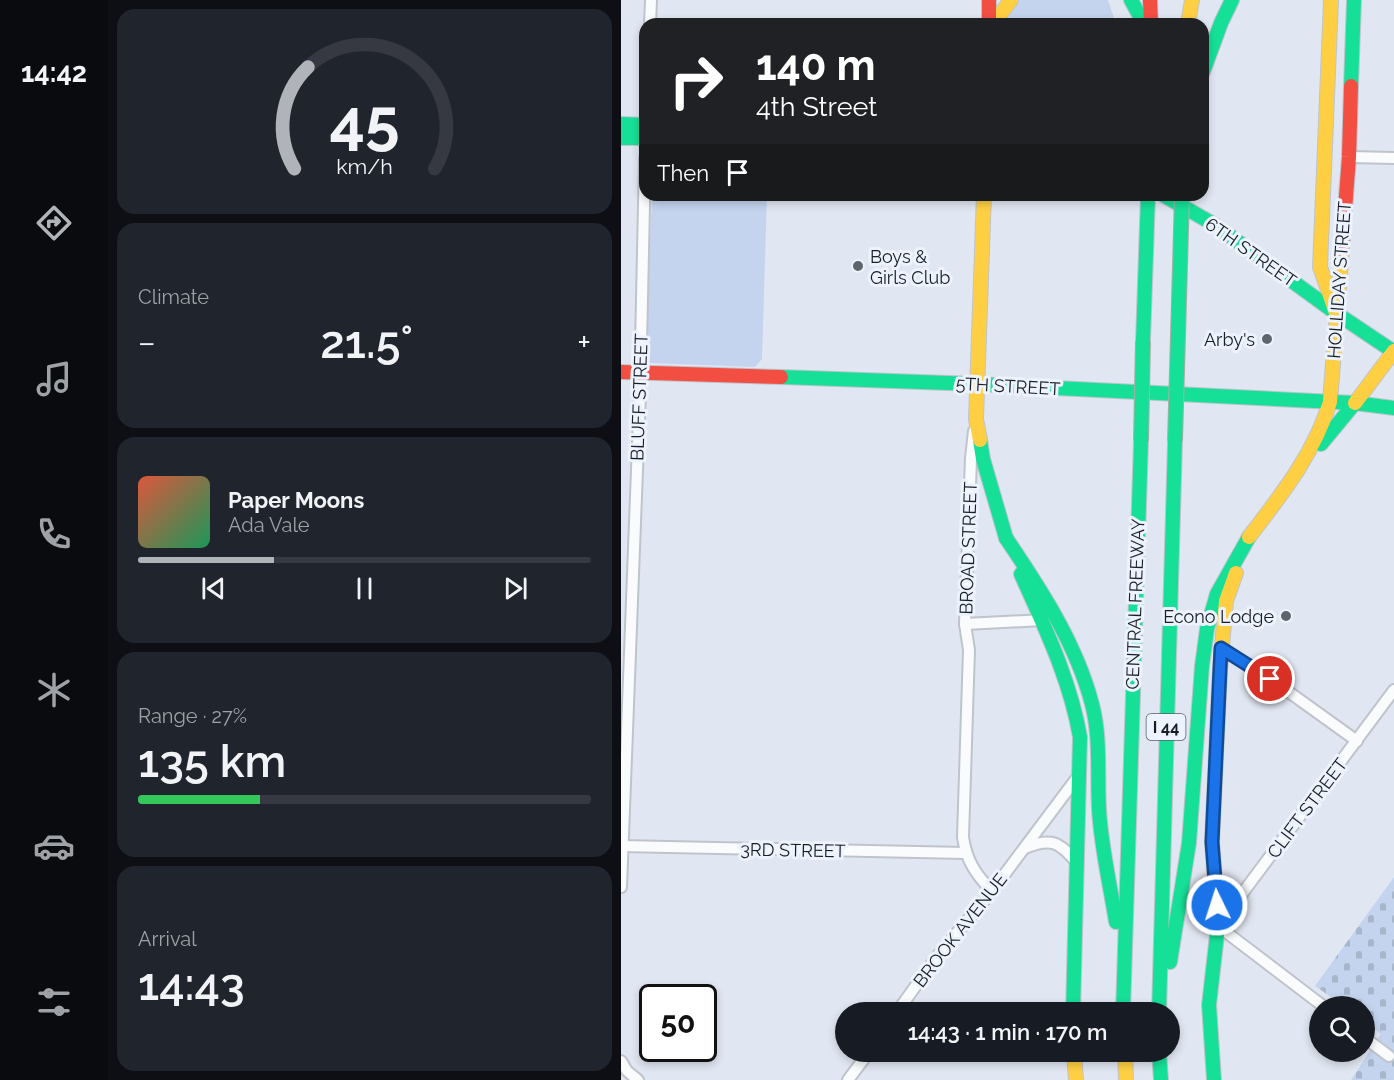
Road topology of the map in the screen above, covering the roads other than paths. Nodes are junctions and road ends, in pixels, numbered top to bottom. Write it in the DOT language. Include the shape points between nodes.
graph roads {
  1 [pos="651,0"];
  2 [pos="989,0"];
  3 [pos="1011,0"];
  4 [pos="1131,0"];
  5 [pos="1150,0"];
  6 [pos="1192,0"];
  7 [pos="1232,0"];
  8 [pos="1331,0"];
  9 [pos="1354,0"];
  10 [pos="650,18"];
  11 [pos="990,18"];
  12 [pos="996,18"];
  13 [pos="1141,18"];
  14 [pos="1151,18"];
  15 [pos="1189,18"];
  16 [pos="1209,57"];
  17 [pos="621,124"];
  18 [pos="639,125"];
  19 [pos="621,138"];
  20 [pos="639,138"];
  21 [pos="1349,157"];
  22 [pos="1394,158"];
  23 [pos="644,201"];
  24 [pos="984,201"];
  25 [pos="1148,201"];
  26 [pos="1173,201"];
  27 [pos="1182,201"];
  28 [pos="1336,313"];
  29 [pos="1394,352"];
  30 [pos="621,372"];
  31 [pos="640,373"];
  32 [pos="976,384"];
  33 [pos="1330,402"];
  34 [pos="1355,403"];
  35 [pos="1394,408"];
  36 [pos="976,419"];
  37 [pos="1305,463"];
  38 [pos="1249,537"];
  39 [pos="1006,538"];
  40 [pos="626,609"];
  41 [pos="1043,620"];
  42 [pos="965,624"];
  43 [pos="1221,648"];
  44 [pos="1394,690"];
  45 [pos="1357,741"];
  46 [pos="1080,774"];
  47 [pos="622,846"];
  48 [pos="1025,848"];
  49 [pos="965,854"];
  50 [pos="1078,864"];
  51 [pos="621,887"];
  52 [pos="992,891"];
  53 [pos="1218,926"];
  54 [pos="1124,968"];
  55 [pos="1310,996"];
  56 [pos="904,1002"];
  57 [pos="1073,1002"];
  58 [pos="1123,1002"];
  59 [pos="1160,1002"];
  60 [pos="1162,1002"];
  61 [pos="1375,1046"];
  62 [pos="1389,1056"];
  63 [pos="621,1061"];
  64 [pos="862,1062"];
  65 [pos="1075,1062"];
  66 [pos="1125,1062"];
  67 [pos="1160,1062"];
  68 [pos="638,1080"];
  69 [pos="848,1080"];
  70 [pos="1076,1080"];
  71 [pos="1126,1080"];
  72 [pos="1161,1080"];
  73 [pos="1214,1080"];
  1 -- 10 [label="street"];
  2 -- 11 [label="main road"];
  3 -- 12 [label="main road"];
  4 -- 13 [label="main road"];
  5 -- 14 [label="main road"];
  6 -- 15 [label="main road"];
  7 -- 16 [label="main road"];
  8 -- 28 [label="main road" via="1320,267"];
  9 -- 21 [label="main road, HOLLIDAY STREET"];
  17 -- 18 [label="main road"];
  19 -- 20 [label="main road"];
  21 -- 22 [label="street"];
  21 -- 28 [label="main road, HOLLIDAY STREET"];
  23 -- 31 [label="street, BLUFF STREET"];
  24 -- 32 [label="main road, BROAD STREET"];
  25 -- 54 [label="main road, CENTRAL FREEWAY / I 44, bridge"];
  26 -- 28 [label="main road, 6TH STREET" via="1215,225"];
  27 -- 59 [label="main road, CENTRAL FREEWAY / I 44, bridge"];
  28 -- 29 [label="main road, 6TH STREET"];
  28 -- 33 [label="main road, HOLLIDAY STREET"];
  29 -- 34 [label="main road"];
  30 -- 31 [label="main road, 5TH STREET"];
  31 -- 32 [label="main road, 5TH STREET"];
  31 -- 40 [label="street, BLUFF STREET"];
  32 -- 33 [label="main road, 5TH STREET"];
  32 -- 36 [label="main road, BROAD STREET"];
  33 -- 34 [label="main road, 5TH STREET"];
  33 -- 37 [label="main road, HOLLIDAY STREET" via="1324,428"];
  34 -- 35 [label="main road, 5TH STREET"];
  34 -- 37 [label="main road"];
  36 -- 39 [label="main road"];
  36 -- 42 [label="street, BROAD STREET"];
  37 -- 38 [label="main road, HOLLIDAY STREET"];
  38 -- 43 [label="main road" via="1226,601"];
  38 -- 60 [label="main road" via="1217,594 1207,629 1189,843"];
  39 -- 41 [label="main road"];
  39 -- 54 [label="main road" via="1064,630 1092,705 1100,747 1100,822"];
  40 -- 47 [label="street, BLUFF STREET"];
  41 -- 42 [label="street"];
  41 -- 46 [label="main road" via="1076,708"];
  42 -- 49 [label="street, BROAD STREET" via="969,650"];
  43 -- 45 [label="street"];
  43 -- 53 [label="main road" via="1212,842"];
  44 -- 45 [label="street, CLIFT STREET"];
  45 -- 53 [label="street, CLIFT STREET"];
  46 -- 48 [label="street, BROOK AVENUE"];
  46 -- 50 [label="main road"];
  47 -- 49 [label="street, 3RD STREET"];
  47 -- 51 [label="street, BLUFF STREET"];
  48 -- 50 [label="street" via="1042,841 1059,844"];
  48 -- 52 [label="street, BROOK AVENUE"];
  49 -- 52 [label="street"];
  50 -- 57 [label="main road"];
  52 -- 56 [label="street, BROOK AVENUE"];
  53 -- 55 [label="street"];
  53 -- 73 [label="main road" via="1209,1005"];
  54 -- 58 [label="main road, CENTRAL FREEWAY / I 44"];
  61 -- 62 [label="street"];
  63 -- 68 [label="street"];
  64 -- 69 [label="street"];
  65 -- 70 [label="main road"];
  66 -- 71 [label="main road"];
  67 -- 72 [label="main road"];
}
